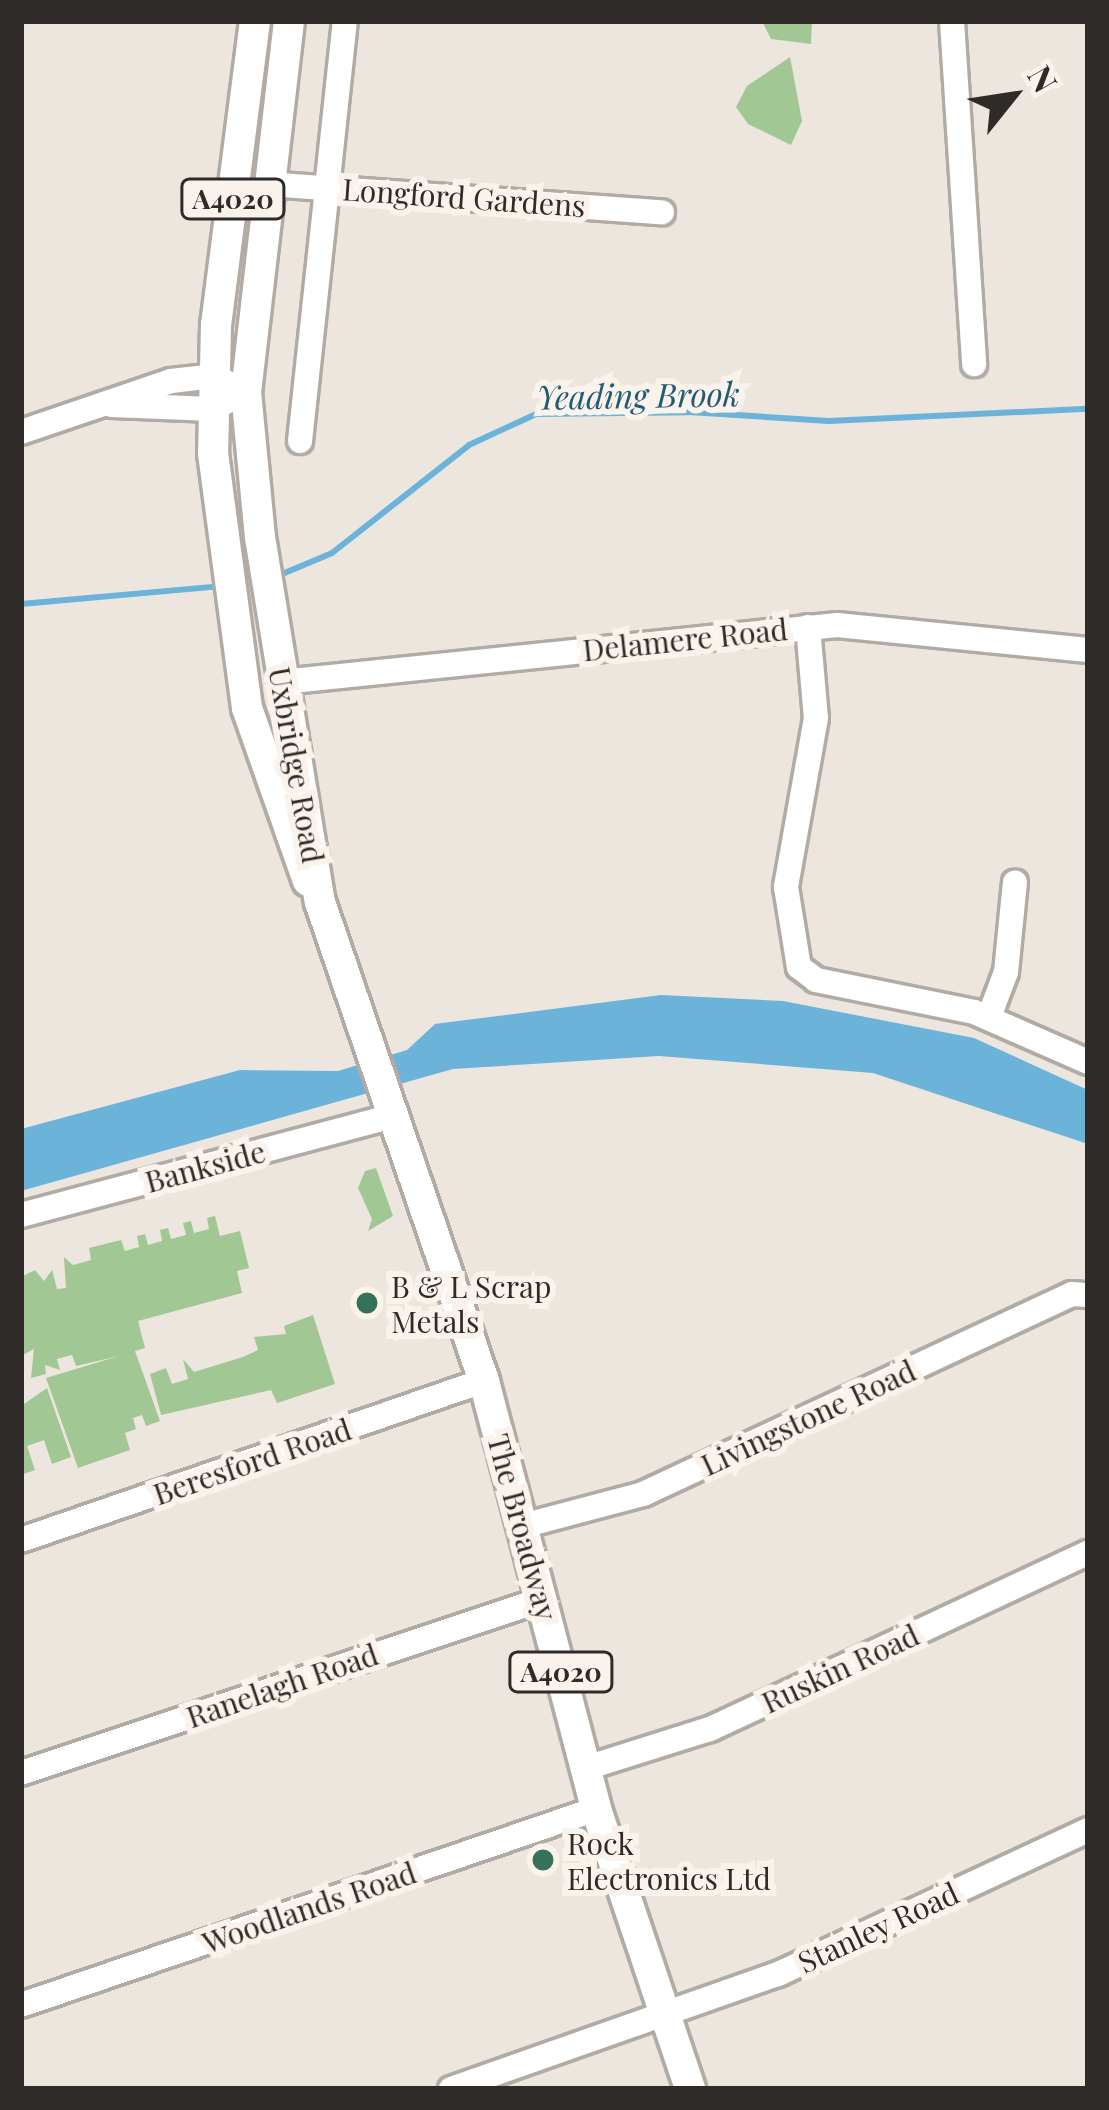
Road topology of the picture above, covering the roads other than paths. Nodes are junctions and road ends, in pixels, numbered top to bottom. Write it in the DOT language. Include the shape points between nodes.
graph roads {
  1 [pos="255,21"];
  2 [pos="289,21"];
  3 [pos="345,21"];
  4 [pos="952,21"];
  5 [pos="267,184"];
  6 [pos="325,187"];
  7 [pos="662,212"];
  8 [pos="974,364"];
  9 [pos="214,376"];
  10 [pos="246,392"];
  11 [pos="92,404"];
  12 [pos="212,409"];
  13 [pos="21,432"];
  14 [pos="300,441"];
  15 [pos="272,611"];
  16 [pos="232,624"];
  17 [pos="808,627"];
  18 [pos="1088,650"];
  19 [pos="282,682"];
  20 [pos="296,747"];
  21 [pos="259,758"];
  22 [pos="1015,882"];
  23 [pos="320,902"];
  24 [pos="989,1017"];
  25 [pos="1088,1063"];
  26 [pos="388,1112"];
  27 [pos="21,1215"];
  28 [pos="1088,1295"];
  29 [pos="484,1381"];
  30 [pos="522,1526"];
  31 [pos="21,1540"];
  32 [pos="1088,1553"];
  33 [pos="543,1599"];
  34 [pos="586,1768"];
  35 [pos="21,1773"];
  36 [pos="596,1809"];
  37 [pos="1088,1830"];
  38 [pos="21,2006"];
  39 [pos="664,2016"];
  40 [pos="452,2089"];
  41 [pos="690,2089"];
  1 -- 9 [label="main road, Uxbridge Road / A4020"];
  2 -- 5 [label="main road, Uxbridge Road / A4020"];
  3 -- 6 [label="street"];
  4 -- 8 [label="street"];
  5 -- 6 [label="street, Longford Gardens"];
  5 -- 10 [label="main road, Uxbridge Road / A4020"];
  6 -- 7 [label="street, Longford Gardens"];
  6 -- 14 [label="street"];
  9 -- 10 [label="street"];
  9 -- 11 [label="street"];
  9 -- 12 [label="main road, Uxbridge Road / A4020"];
  10 -- 12 [label="street"];
  10 -- 15 [label="main road, Uxbridge Road / A4020"];
  11 -- 12 [label="street"];
  11 -- 13 [label="street"];
  12 -- 16 [label="main road, Uxbridge Road / A4020"];
  15 -- 16 [label="main road"];
  15 -- 19 [label="main road, Uxbridge Road / A4020"];
  16 -- 21 [label="main road, Uxbridge Road / A4020"];
  17 -- 18 [label="street, Delamere Road"];
  17 -- 19 [label="street, Delamere Road"];
  17 -- 24 [label="street" via="816,718 786,887 799,968 816,980"];
  19 -- 20 [label="main road, Uxbridge Road / A4020"];
  20 -- 21 [label="main road"];
  20 -- 23 [label="main road, Uxbridge Road / A4020"];
  21 -- 23 [label="main road, Uxbridge Road / A4020"];
  22 -- 24 [label="street" via="1006,972"];
  23 -- 26 [label="main road, A4020"];
  24 -- 25 [label="street"];
  26 -- 27 [label="street, Bankside"];
  26 -- 29 [label="main road, The Broadway / A4020"];
  28 -- 30 [label="street, Livingstone Road" via="1072,1294 643,1494"];
  29 -- 30 [label="main road, The Broadway / A4020"];
  29 -- 31 [label="street, Beresford Road"];
  30 -- 33 [label="main road, The Broadway / A4020"];
  32 -- 34 [label="street, Ruskin Road" via="710,1729"];
  33 -- 34 [label="main road, The Broadway / A4020"];
  33 -- 35 [label="street, Ranelagh Road"];
  34 -- 36 [label="main road, The Broadway / A4020"];
  36 -- 38 [label="street, Woodlands Road"];
  36 -- 39 [label="main road, The Broadway / A4020"];
  37 -- 39 [label="street, Stanley Road" via="778,1974"];
  39 -- 40 [label="street, Stanley Road"];
  39 -- 41 [label="main road, The Broadway / A4020"];
}
